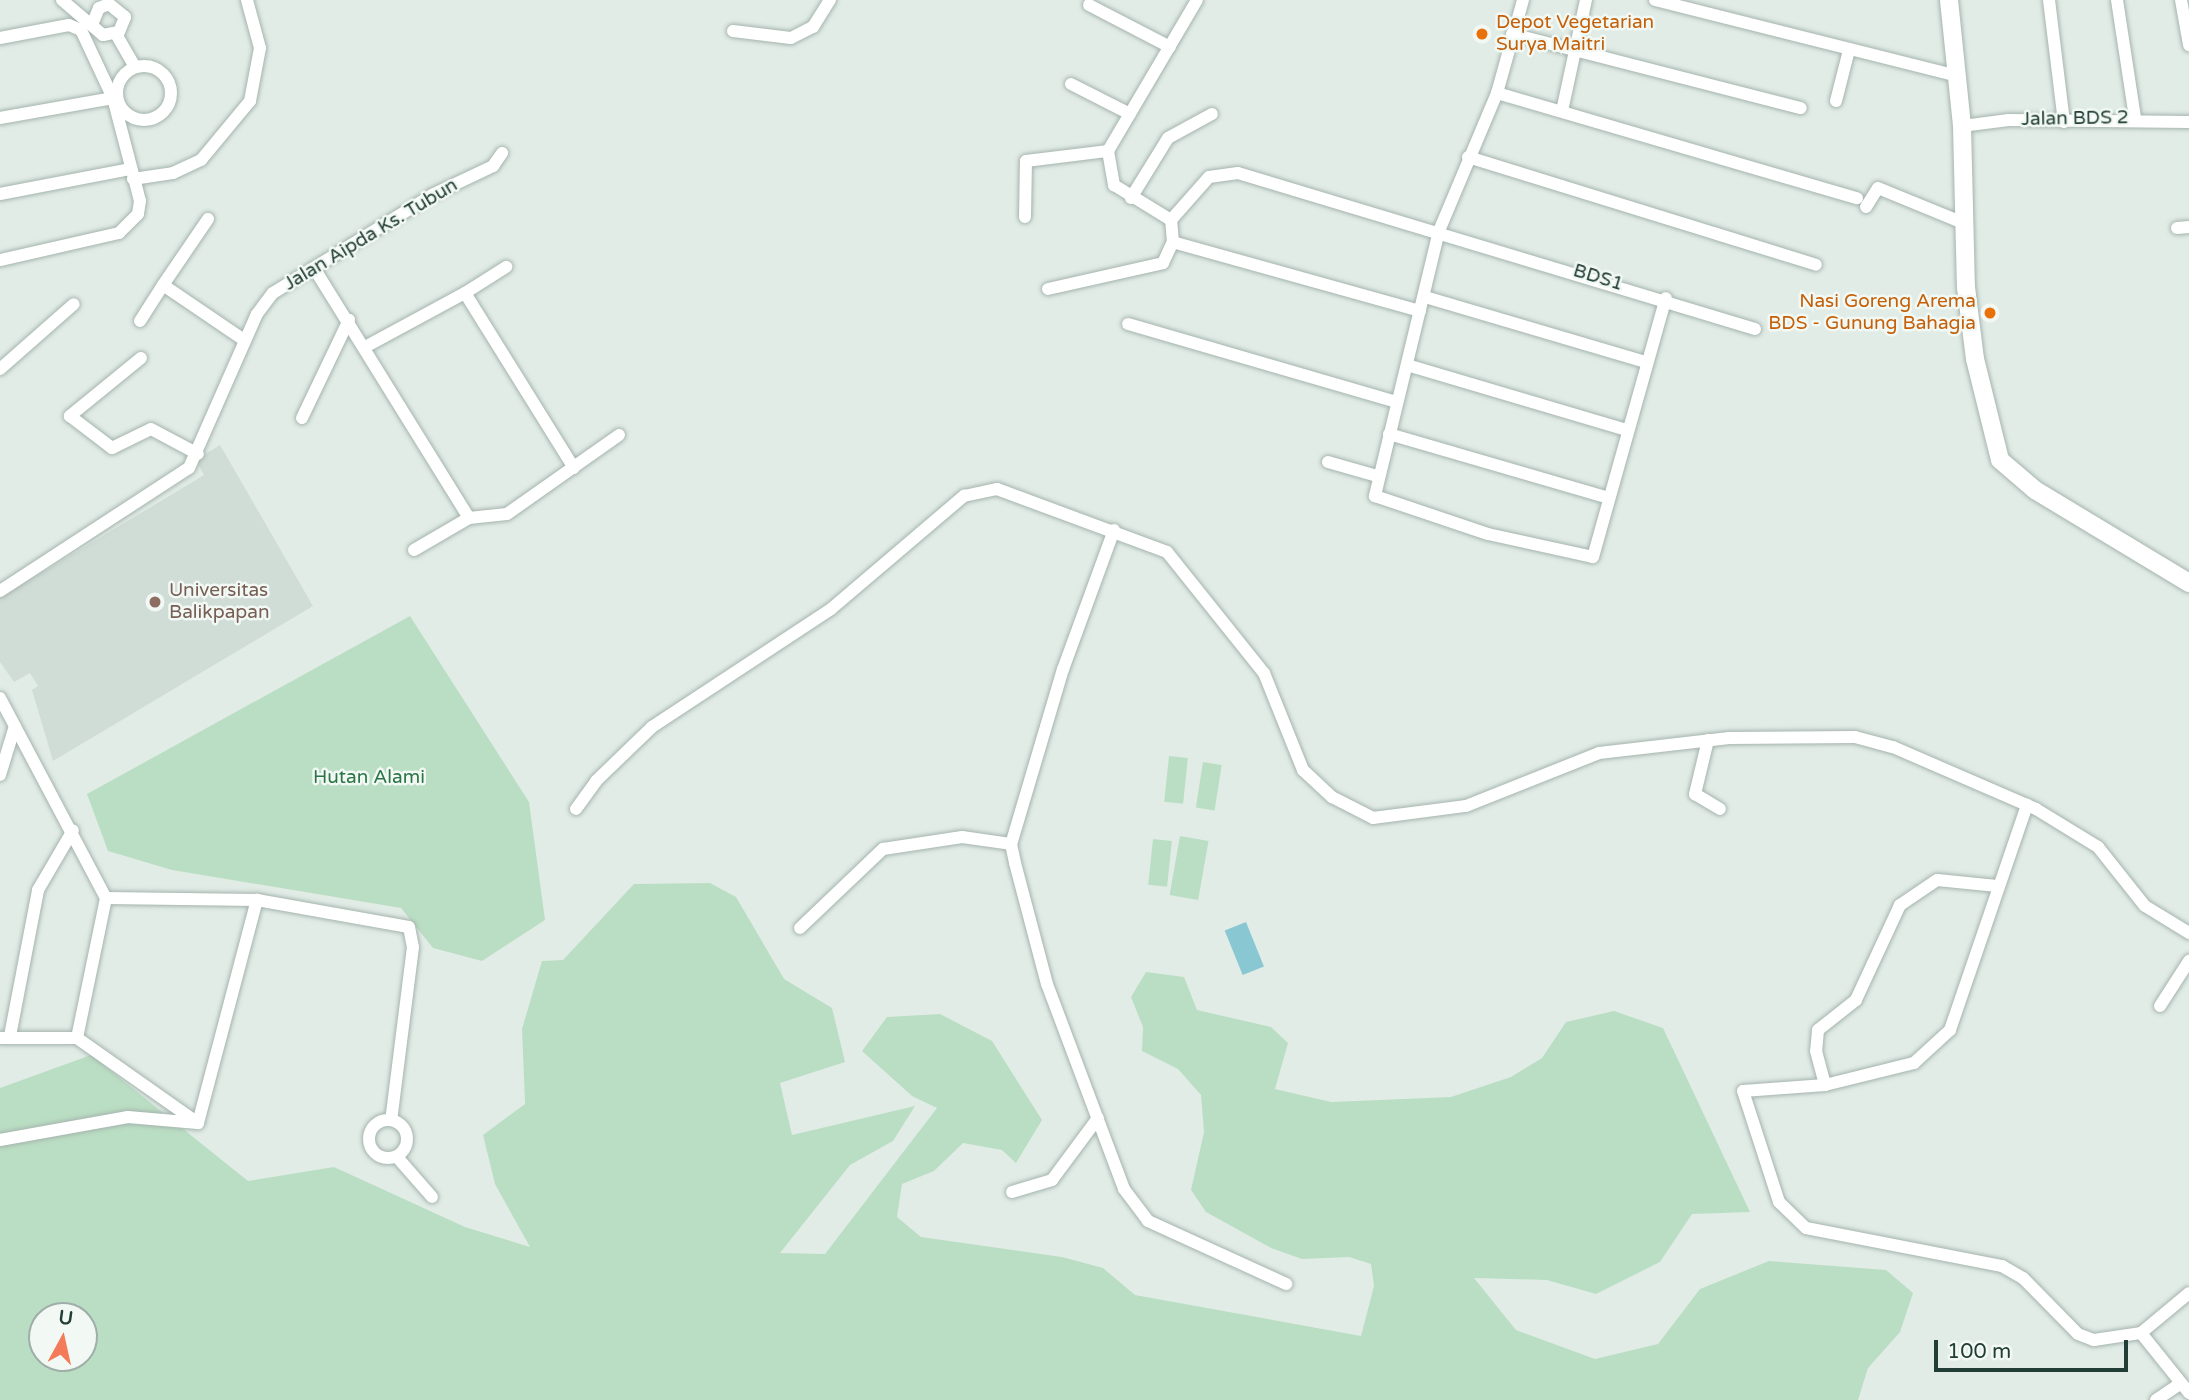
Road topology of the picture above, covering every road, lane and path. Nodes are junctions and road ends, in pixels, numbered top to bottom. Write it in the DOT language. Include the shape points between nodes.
graph roads {
  1 [pos="62,0"];
  2 [pos="247,0"];
  3 [pos="830,0"];
  4 [pos="1197,0"];
  5 [pos="1523,0"];
  6 [pos="1587,0"];
  7 [pos="1655,0"];
  8 [pos="1949,0"];
  9 [pos="2049,0"];
  10 [pos="2117,0"];
  11 [pos="2181,0"];
  12 [pos="115,2"];
  13 [pos="94,4"];
  14 [pos="1089,5"];
  15 [pos="93,22"];
  16 [pos="733,31"];
  17 [pos="116,34"];
  18 [pos="1512,34"];
  19 [pos="0,38"];
  20 [pos="2189,46"];
  21 [pos="1170,47"];
  22 [pos="1577,50"];
  23 [pos="1849,50"];
  24 [pos="133,64"];
  25 [pos="1957,76"];
  26 [pos="1071,84"];
  27 [pos="1497,93"];
  28 [pos="113,98"];
  29 [pos="1836,101"];
  30 [pos="1801,108"];
  31 [pos="1562,111"];
  32 [pos="1130,114"];
  33 [pos="1212,114"];
  34 [pos="0,118"];
  35 [pos="2135,118"];
  36 [pos="2064,122"];
  37 [pos="2189,122"];
  38 [pos="1962,126"];
  39 [pos="1108,150"];
  40 [pos="502,153"];
  41 [pos="1468,157"];
  42 [pos="131,174"];
  43 [pos="0,194"];
  44 [pos="1131,198"];
  45 [pos="1025,217"];
  46 [pos="208,219"];
  47 [pos="1171,220"];
  48 [pos="1961,222"];
  49 [pos="1439,231"];
  50 [pos="1173,242"];
  51 [pos="0,260"];
  52 [pos="1816,265"];
  53 [pos="506,267"];
  54 [pos="314,268"];
  55 [pos="163,285"];
  56 [pos="1048,289"];
  57 [pos="465,293"];
  58 [pos="1425,297"];
  59 [pos="1666,298"];
  60 [pos="74,304"];
  61 [pos="1420,312"];
  62 [pos="349,320"];
  63 [pos="140,321"];
  64 [pos="1128,324"];
  65 [pos="1755,329"];
  66 [pos="244,340"];
  67 [pos="365,347"];
  68 [pos="141,358"];
  69 [pos="1646,362"];
  70 [pos="1407,365"];
  71 [pos="0,369"];
  72 [pos="1396,402"];
  73 [pos="302,418"];
  74 [pos="1627,430"];
  75 [pos="1389,434"];
  76 [pos="619,435"];
  77 [pos="198,454"];
  78 [pos="1328,462"];
  79 [pos="574,468"];
  80 [pos="1377,476"];
  81 [pos="1609,498"];
  82 [pos="469,519"];
  83 [pos="1114,530"];
  84 [pos="414,550"];
  85 [pos="2189,583"];
  86 [pos="0,590"];
  87 [pos="0,698"];
  88 [pos="15,726"];
  89 [pos="1709,740"];
  90 [pos="0,775"];
  91 [pos="2027,805"];
  92 [pos="576,809"];
  93 [pos="1720,809"];
  94 [pos="73,830"];
  95 [pos="1011,844"];
  96 [pos="1997,886"];
  97 [pos="106,898"];
  98 [pos="257,900"];
  99 [pos="800,928"];
  100 [pos="2189,933"];
  101 [pos="2189,961"];
  102 [pos="2160,1006"];
  103 [pos="5,1037"];
  104 [pos="78,1038"];
  105 [pos="1825,1085"];
  106 [pos="1098,1118"];
  107 [pos="391,1120"];
  108 [pos="198,1123"];
  109 [pos="0,1140"];
  110 [pos="397,1157"];
  111 [pos="1012,1192"];
  112 [pos="432,1197"];
  113 [pos="1286,1284"];
  114 [pos="2189,1293"];
  115 [pos="2141,1333"];
  116 [pos="2185,1388"];
  117 [pos="2156,1400"];
  1 -- 15 [label="street"];
  2 -- 42 [label="street" via="260,48 250,101 201,160 173,173"];
  3 -- 16 [label="street" via="813,27 791,38"];
  4 -- 21 [label="street"];
  5 -- 18 [label="street"];
  6 -- 22 [label="street"];
  7 -- 23 [label="street"];
  8 -- 25 [label="street"];
  9 -- 36 [label="street"];
  10 -- 35 [label="street"];
  11 -- 20 [label="street"];
  12 -- 13 [label="street"];
  12 -- 17 [label="street" via="125,18"];
  13 -- 15 [label="street"];
  14 -- 21 [label="street"];
  15 -- 17 [label="street" via="103,35"];
  17 -- 24 [label="street"];
  18 -- 22 [label="street"];
  18 -- 27 [label="street"];
  19 -- 28 [label="street" via="76,26"];
  21 -- 32 [label="street"];
  22 -- 30 [label="street"];
  22 -- 31 [label="street"];
  23 -- 25 [label="street"];
  23 -- 29 [label="street"];
  24 -- 24 [label="street" via="153,65 165,82 167,111 154,123 136,121 122,103 120,81"];
  25 -- 38 [label="street"];
  26 -- 32 [label="street"];
  27 -- 31 [label="street"];
  27 -- 41 [label="street"];
  28 -- 34 [label="street"];
  28 -- 42 [label="street"];
  31 -- 48 [label="street" via="1862,203 1878,188"];
  32 -- 39 [label="street"];
  33 -- 44 [label="street" via="1168,138"];
  35 -- 36 [label="street, Jalan BDS 2"];
  35 -- 37 [label="street, Jalan BDS 2"];
  36 -- 38 [label="street, Jalan BDS 2"];
  38 -- 48 [label="street"];
  39 -- 44 [label="street" via="1114,185"];
  39 -- 45 [label="street" via="1026,161"];
  40 -- 54 [label="street, Jalan Aipda Ks. Tubun" via="493,166 432,195"];
  41 -- 49 [label="street"];
  41 -- 52 [label="street"];
  42 -- 43 [label="street"];
  42 -- 51 [label="street" via="138,214 118,233"];
  44 -- 47 [label="street"];
  46 -- 55 [label="street"];
  47 -- 49 [label="street, BDS1" via="1209,177 1224,172"];
  47 -- 50 [label="street"];
  48 -- 85 [label="street" via="1975,359 2000,460 2035,490"];
  49 -- 58 [label="street"];
  49 -- 59 [label="street, BDS1"];
  50 -- 56 [label="street" via="1163,263"];
  50 -- 61 [label="street"];
  53 -- 57 [label="street"];
  54 -- 62 [label="street"];
  54 -- 66 [label="street, Jalan Aipda Ks. Tubun" via="264,302"];
  55 -- 63 [label="street"];
  55 -- 66 [label="street"];
  57 -- 67 [label="street"];
  57 -- 79 [label="street"];
  58 -- 61 [label="street"];
  58 -- 69 [label="street"];
  59 -- 65 [label="street, BDS1"];
  59 -- 69 [label="street"];
  60 -- 71 [label="street"];
  61 -- 70 [label="street"];
  62 -- 67 [label="street"];
  62 -- 73 [label="street"];
  64 -- 72 [label="street"];
  66 -- 77 [label="street, Jalan Aipda Ks. Tubun"];
  67 -- 82 [label="street"];
  68 -- 77 [label="street" via="69,414 112,448 151,429"];
  69 -- 74 [label="street"];
  70 -- 72 [label="street"];
  70 -- 74 [label="street"];
  72 -- 75 [label="street"];
  74 -- 81 [label="street"];
  75 -- 80 [label="street"];
  75 -- 81 [label="street"];
  76 -- 79 [label="street"];
  77 -- 86 [label="street, Jalan Aipda Ks. Tubun" via="177,479"];
  78 -- 80 [label="street"];
  79 -- 82 [label="street" via="507,514"];
  80 -- 81 [label="street" via="1375,496 1391,506 1590,558"];
  82 -- 84 [label="street"];
  83 -- 89 [label="street" via="1167,552 1191,576 1264,673 1303,770 1332,797 1373,818 1466,806 1599,753"];
  83 -- 92 [label="street" via="997,489 964,496 831,609 637,739"];
  83 -- 95 [label="street" via="1063,669"];
  87 -- 88 [label="street"];
  88 -- 90 [label="street"];
  88 -- 94 [label="street"];
  89 -- 91 [label="street" via="1855,737 1893,747"];
  89 -- 93 [label="street" via="1695,794"];
  91 -- 96 [label="street"];
  91 -- 100 [label="street" via="2098,847 2145,905"];
  94 -- 97 [label="street"];
  94 -- 103 [label="street" via="38,890"];
  95 -- 99 [label="street" via="962,837 883,849"];
  95 -- 106 [label="street" via="1047,984"];
  96 -- 105 [label="street" via="1950,1030 1938,1045 1914,1063"];
  96 -- 105 [label="street" via="1952,878 1909,895 1856,1000 1818,1030 1816,1051"];
  97 -- 98 [label="street"];
  97 -- 104 [label="street"];
  98 -- 107 [label="street" via="410,927 413,947"];
  98 -- 108 [label="street"];
  101 -- 102 [label="street"];
  103 -- 104 [label="street"];
  104 -- 108 [label="street"];
  105 -- 115 [label="street" via="1743,1091 1779,1202 1806,1228 2002,1266 2023,1278 2078,1334 2118,1341"];
  106 -- 111 [label="street" via="1052,1180"];
  106 -- 113 [label="street" via="1124,1189 1148,1221"];
  107 -- 110 [label="street" via="408,1136"];
  107 -- 110 [label="street" via="374,1125 369,1142 379,1157"];
  108 -- 109 [label="street" via="128,1117"];
  110 -- 112 [label="street"];
  114 -- 115 [label="street"];
  115 -- 116 [label="street"];
  116 -- 117 [label="street"];
}
